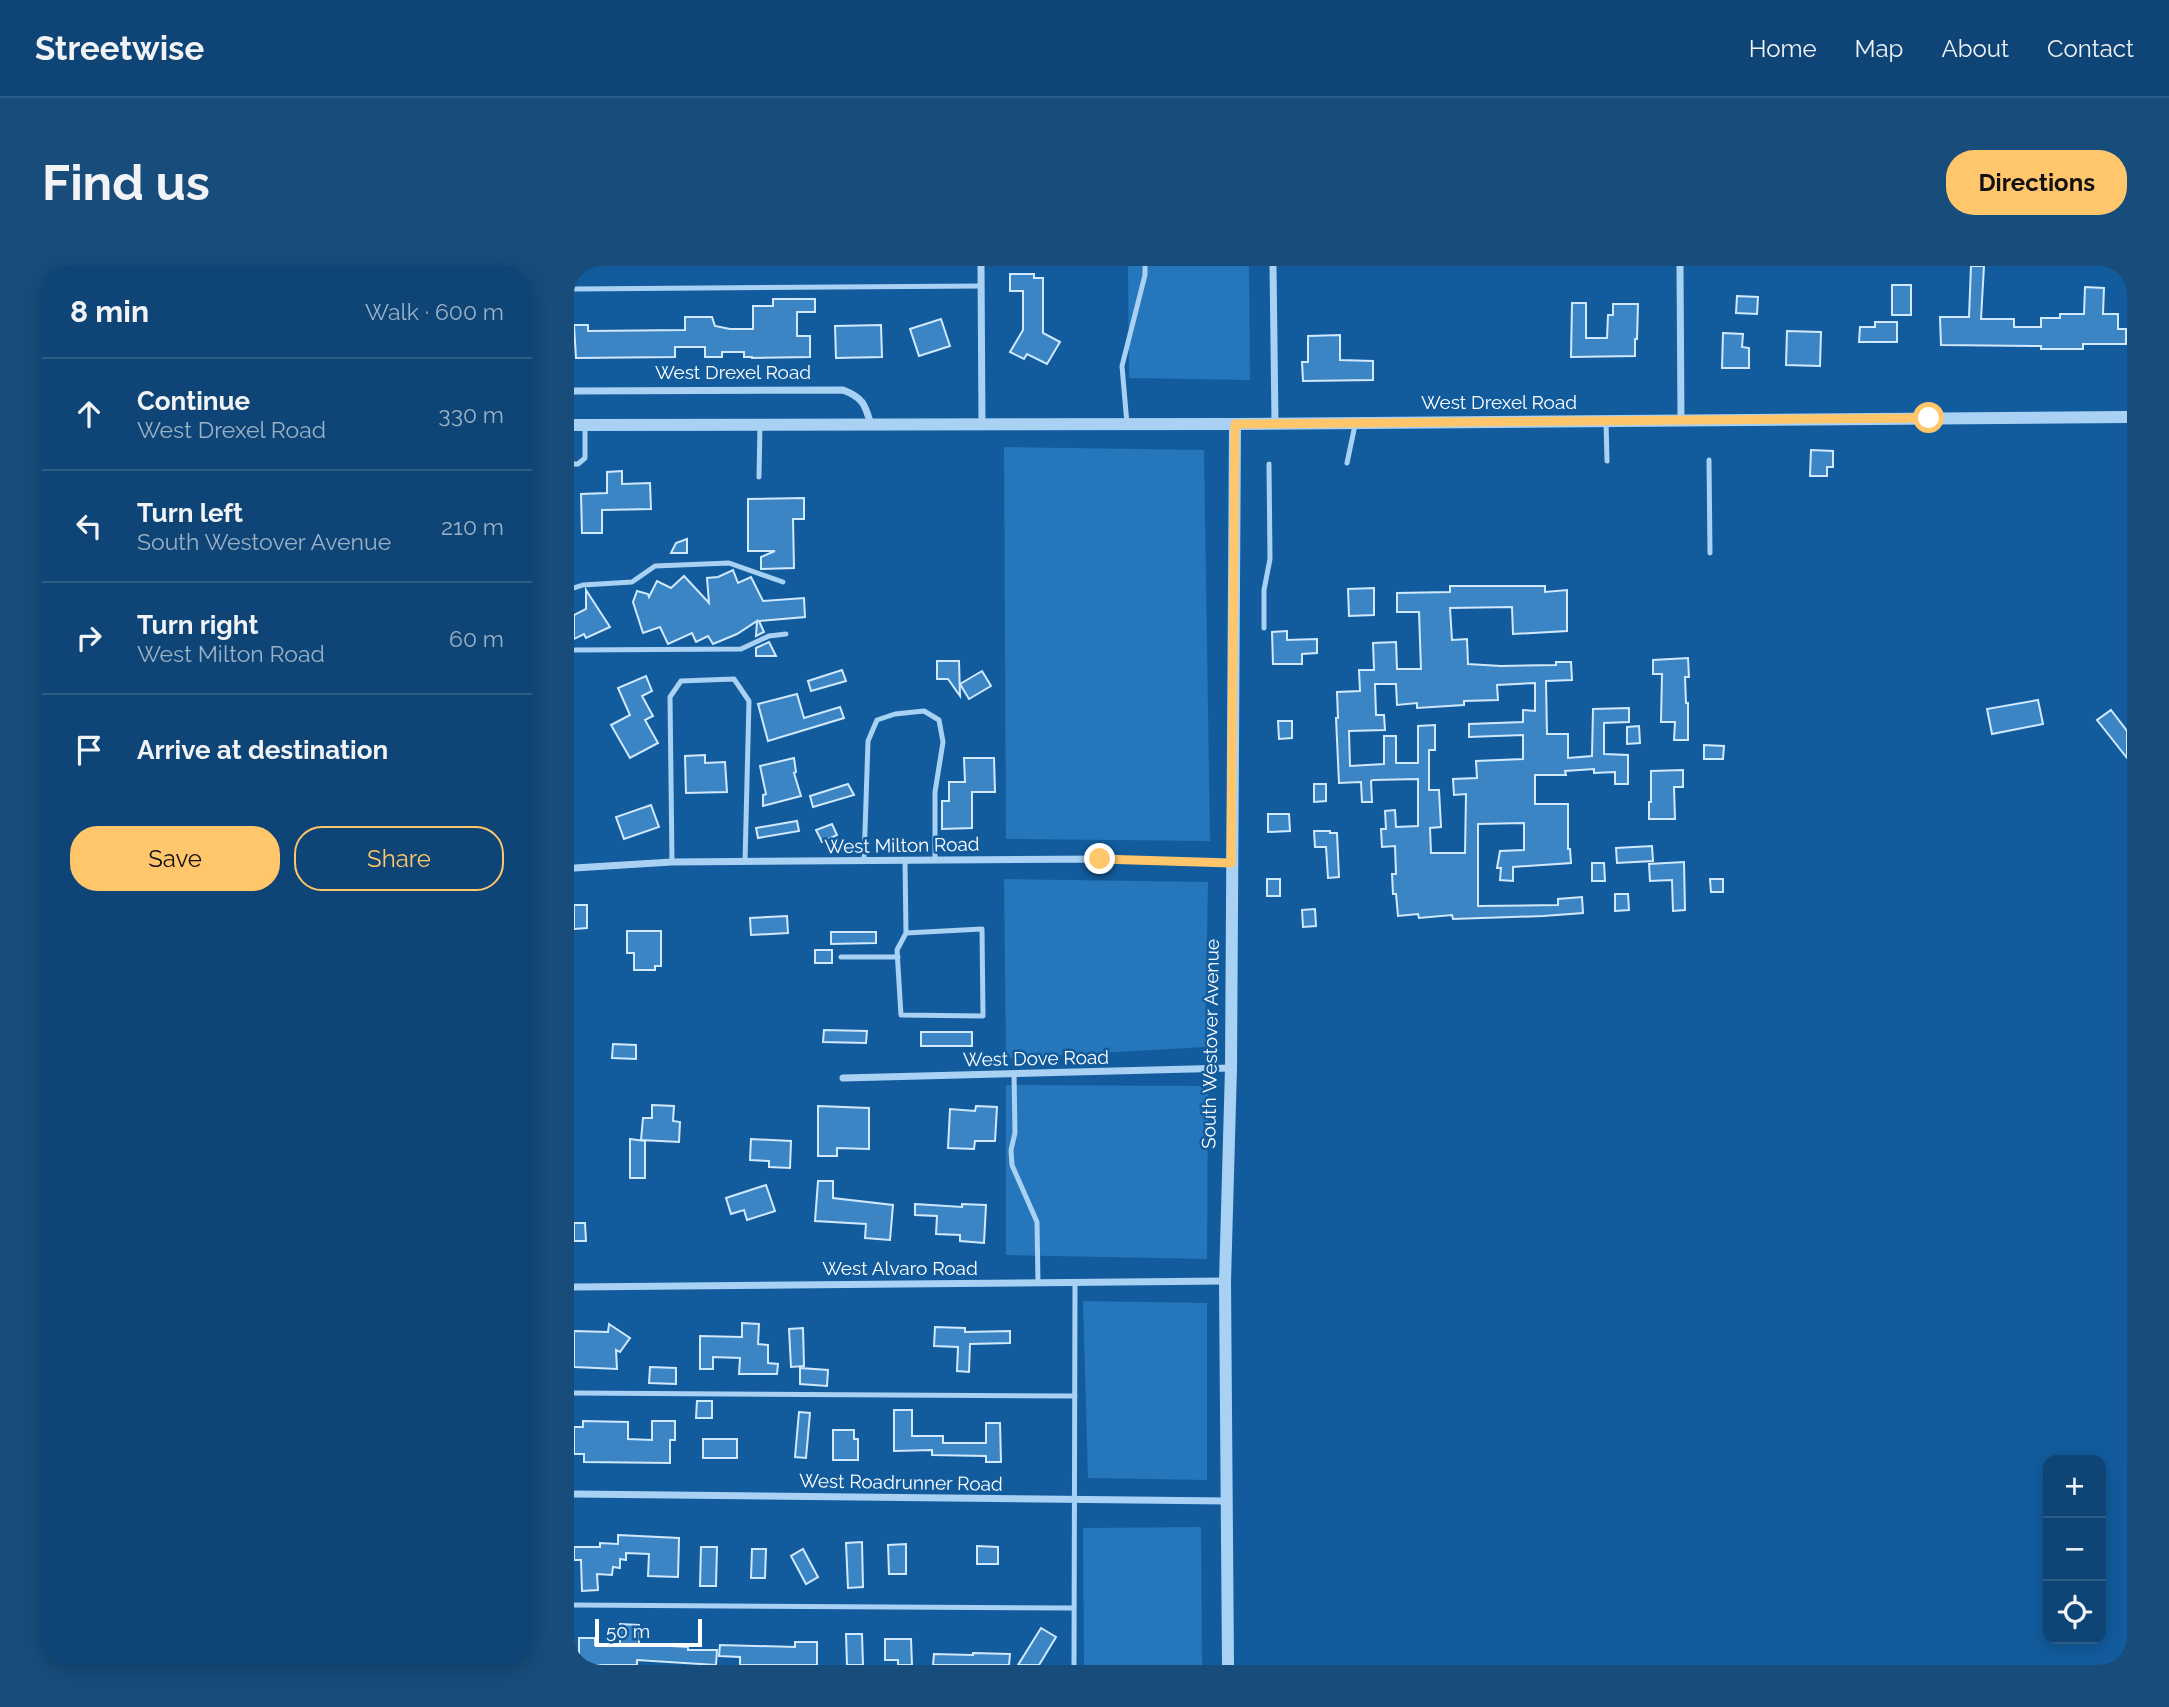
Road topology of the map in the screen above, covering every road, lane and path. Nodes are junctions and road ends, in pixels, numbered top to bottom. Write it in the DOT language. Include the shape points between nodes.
graph roads {
  1 [pos="981,266"];
  2 [pos="1145,266"];
  3 [pos="1273,266"];
  4 [pos="1680,266"];
  5 [pos="981,286"];
  6 [pos="574,289"];
  7 [pos="574,391"];
  8 [pos="2127,417"];
  9 [pos="1606,420"];
  10 [pos="1681,420"];
  11 [pos="1275,423"];
  12 [pos="1355,423"];
  13 [pos="1235,424"];
  14 [pos="580,425"];
  15 [pos="760,425"];
  16 [pos="872,425"];
  17 [pos="982,425"];
  18 [pos="1127,425"];
  19 [pos="1709,460"];
  20 [pos="1607,461"];
  21 [pos="1348,463"];
  22 [pos="574,464"];
  23 [pos="1269,464"];
  24 [pos="759,477"];
  25 [pos="1710,553"];
  26 [pos="783,582"];
  27 [pos="574,588"];
  28 [pos="1264,628"];
  29 [pos="786,634"];
  30 [pos="574,650"];
  31 [pos="935,860"];
  32 [pos="864,861"];
  33 [pos="905,861"];
  34 [pos="672,862"];
  35 [pos="746,862"];
  36 [pos="1231,863"];
  37 [pos="574,868"];
  38 [pos="906,933"];
  39 [pos="841,957"];
  40 [pos="898,957"];
  41 [pos="1231,1069"];
  42 [pos="1014,1074"];
  43 [pos="843,1078"];
  44 [pos="1225,1281"];
  45 [pos="1038,1283"];
  46 [pos="1075,1283"];
  47 [pos="574,1287"];
  48 [pos="574,1393"];
  49 [pos="1075,1396"];
  50 [pos="574,1494"];
  51 [pos="1075,1499"];
  52 [pos="1228,1501"];
  53 [pos="574,1605"];
  54 [pos="1074,1608"];
  55 [pos="1074,1665"];
  56 [pos="1228,1665"];
  1 -- 5 [label="street"];
  2 -- 18 [label="lane" via="1122,366"];
  3 -- 11 [label="street"];
  4 -- 10 [label="street"];
  5 -- 6 [label="lane"];
  5 -- 17 [label="street"];
  7 -- 16 [label="street, West Drexel Road" via="844,390 858,395"];
  8 -- 10 [label="street, West Drexel Road"];
  9 -- 10 [label="street, West Drexel Road"];
  9 -- 12 [label="street, West Drexel Road"];
  9 -- 20 [label="lane"];
  11 -- 12 [label="street, West Drexel Road"];
  11 -- 13 [label="street, West Drexel Road"];
  12 -- 21 [label="lane"];
  13 -- 18 [label="street, West Drexel Road"];
  13 -- 36 [label="street, South Westover Avenue"];
  14 -- 15 [label="street, West Drexel Road"];
  14 -- 22 [label="lane" via="585,458"];
  15 -- 16 [label="street, West Drexel Road"];
  15 -- 24 [label="lane"];
  16 -- 17 [label="street, West Drexel Road"];
  17 -- 18 [label="street, West Drexel Road"];
  19 -- 25 [label="lane"];
  23 -- 28 [label="lane" via="1270,559"];
  26 -- 27 [label="lane" via="729,563 655,566 632,582"];
  29 -- 30 [label="lane" via="741,649"];
  31 -- 32 [label="lane" via="935,792 943,742 939,720 924,711 877,720 868,741"];
  31 -- 33 [label="street, West Milton Road"];
  31 -- 36 [label="street, West Milton Road"];
  32 -- 33 [label="street, West Milton Road"];
  32 -- 35 [label="street, West Milton Road"];
  33 -- 38 [label="lane"];
  34 -- 35 [label="street, West Milton Road"];
  34 -- 35 [label="lane" via="670,697 681,681 734,679 749,701"];
  34 -- 37 [label="street, West Milton Road"];
  36 -- 41 [label="street, South Westover Avenue"];
  38 -- 40 [label="lane"];
  38 -- 40 [label="lane" via="982,929 983,1016 901,1015"];
  39 -- 40 [label="lane"];
  41 -- 42 [label="street, West Dove Road"];
  41 -- 44 [label="street, South Westover Avenue"];
  42 -- 43 [label="street, West Dove Road"];
  42 -- 45 [label="lane" via="1012,1165 1037,1222"];
  44 -- 46 [label="street, West Alvaro Road"];
  44 -- 52 [label="street, South Westover Avenue"];
  45 -- 46 [label="street, West Alvaro Road"];
  45 -- 47 [label="street, West Alvaro Road"];
  46 -- 49 [label="lane"];
  48 -- 49 [label="lane"];
  49 -- 51 [label="lane"];
  50 -- 51 [label="street, West Roadrunner Road"];
  51 -- 52 [label="street, West Roadrunner Road"];
  51 -- 54 [label="lane"];
  52 -- 56 [label="street, South Westover Avenue"];
  53 -- 54 [label="lane"];
  54 -- 55 [label="lane"];
}
